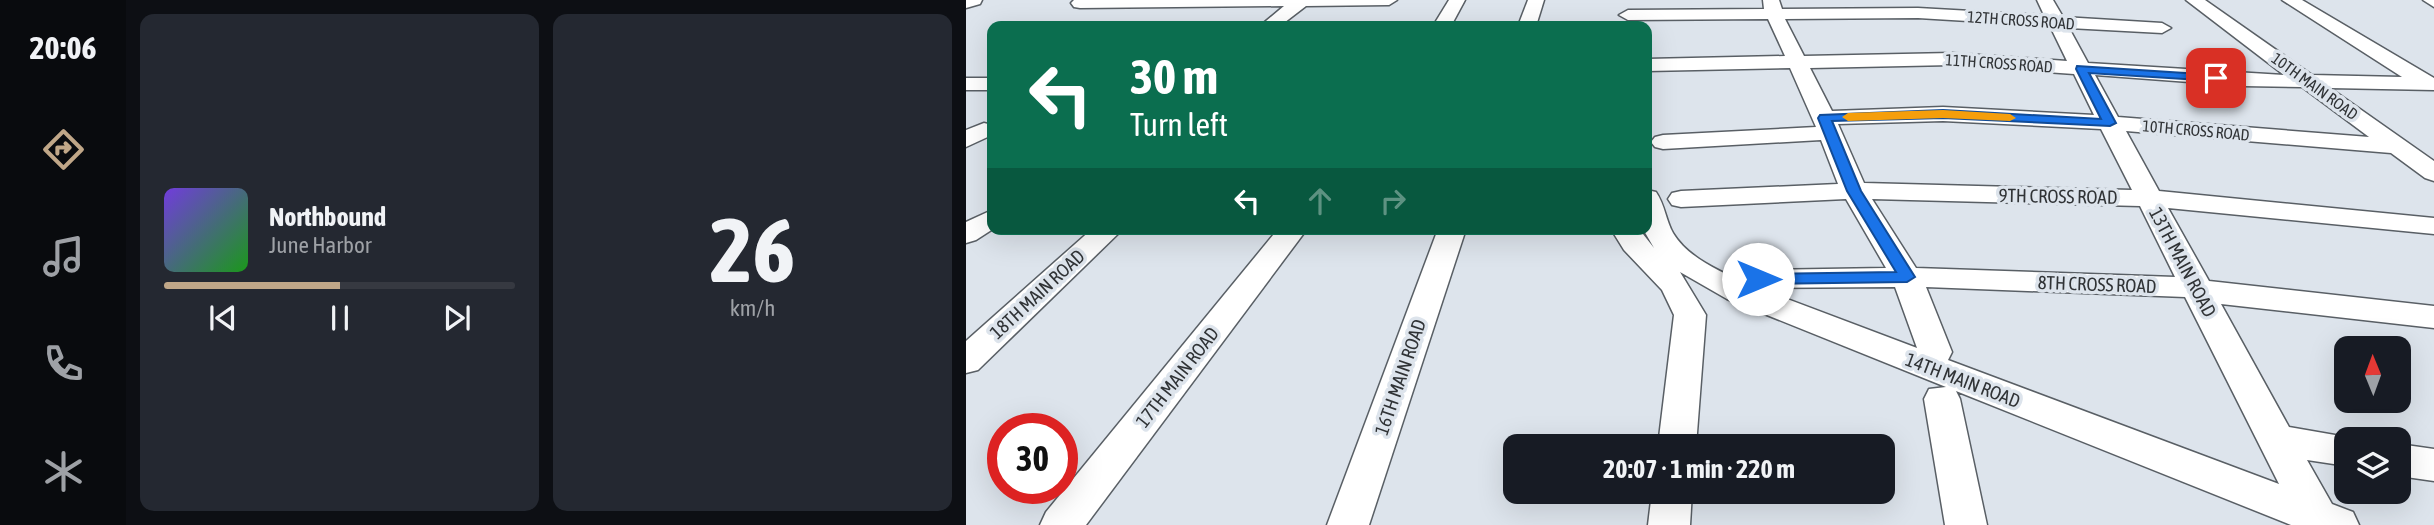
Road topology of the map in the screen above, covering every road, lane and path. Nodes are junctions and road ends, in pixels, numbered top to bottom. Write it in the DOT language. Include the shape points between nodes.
graph roads {
  1 [pos="974,0"];
  2 [pos="1303,0"];
  3 [pos="1389,0"];
  4 [pos="1457,0"];
  5 [pos="1536,0"];
  6 [pos="2194,0"];
  7 [pos="2290,0"];
  8 [pos="966,3"];
  9 [pos="1080,3"];
  10 [pos="1772,7"];
  11 [pos="2051,11"];
  12 [pos="1627,14"];
  13 [pos="1276,21"];
  14 [pos="1446,21"];
  15 [pos="1529,21"];
  16 [pos="2162,29"];
  17 [pos="1796,62"];
  18 [pos="1652,65"];
  19 [pos="2081,69"];
  20 [pos="2308,81"];
  21 [pos="966,84"];
  22 [pos="987,84"];
  23 [pos="2432,85"];
  24 [pos="2110,123"];
  25 [pos="1827,126"];
  26 [pos="1663,142"];
  27 [pos="2400,147"];
  28 [pos="2434,173"];
  29 [pos="1854,191"];
  30 [pos="2149,198"];
  31 [pos="1681,199"];
  32 [pos="1652,212"];
  33 [pos="987,221"];
  34 [pos="2434,226"];
  35 [pos="966,233"];
  36 [pos="1102,235"];
  37 [pos="1288,235"];
  38 [pos="1450,235"];
  39 [pos="1629,235"];
  40 [pos="1907,277"];
  41 [pos="1758,279"];
  42 [pos="2197,288"];
  43 [pos="2434,317"];
  44 [pos="1935,352"];
  45 [pos="966,361"];
  46 [pos="1942,399"];
  47 [pos="1678,434"];
  48 [pos="2277,440"];
  49 [pos="2334,449"];
  50 [pos="2411,462"];
  51 [pos="2434,465"];
  52 [pos="1671,504"];
  53 [pos="2325,522"];
  54 [pos="1061,525"];
  55 [pos="1348,525"];
  56 [pos="1669,525"];
  57 [pos="1966,525"];
  1 -- 8 [label="street"];
  2 -- 3 [label="street"];
  2 -- 9 [label="street"];
  2 -- 13 [label="street"];
  4 -- 14 [label="street"];
  5 -- 15 [label="street"];
  6 -- 20 [label="street, 10TH MAIN ROAD"];
  7 -- 23 [label="street"];
  10 -- 11 [label="street, 12TH CROSS ROAD" via="1918,13"];
  10 -- 12 [label="street, 12TH CROSS ROAD"];
  10 -- 17 [label="street"];
  11 -- 16 [label="street, 12TH CROSS ROAD"];
  11 -- 19 [label="street, 13TH MAIN ROAD"];
  17 -- 18 [label="street, 11TH CROSS ROAD"];
  17 -- 19 [label="street, 11TH CROSS ROAD" via="1952,59"];
  17 -- 25 [label="street"];
  19 -- 20 [label="street, 11TH CROSS ROAD"];
  19 -- 24 [label="street, 13TH MAIN ROAD"];
  20 -- 23 [label="street, 11TH CROSS ROAD"];
  20 -- 27 [label="street, 10TH MAIN ROAD"];
  21 -- 22 [label="street"];
  24 -- 25 [label="street, 10TH CROSS ROAD" via="1943,114"];
  24 -- 27 [label="street, 10TH CROSS ROAD"];
  24 -- 30 [label="street, 13TH MAIN ROAD"];
  25 -- 26 [label="street, 10TH CROSS ROAD"];
  25 -- 29 [label="street"];
  27 -- 28 [label="street, 10TH MAIN ROAD"];
  29 -- 30 [label="street, 9TH CROSS ROAD"];
  29 -- 31 [label="street, 9TH CROSS ROAD"];
  29 -- 40 [label="street"];
  30 -- 34 [label="street, 9TH CROSS ROAD"];
  30 -- 42 [label="street, 13TH MAIN ROAD"];
  32 -- 53 [label="street, 14TH MAIN ROAD" via="1661,237 1675,253 1738,292"];
  33 -- 35 [label="street"];
  36 -- 45 [label="street, 18TH MAIN ROAD"];
  37 -- 54 [label="street, 17TH MAIN ROAD"];
  38 -- 55 [label="street, 16TH MAIN ROAD"];
  39 -- 47 [label="street" via="1669,278 1690,315"];
  40 -- 41 [label="street, 8TH CROSS ROAD"];
  40 -- 42 [label="street, 8TH CROSS ROAD"];
  40 -- 44 [label="street"];
  42 -- 43 [label="street, 8TH CROSS ROAD"];
  42 -- 48 [label="street, 13TH MAIN ROAD"];
  46 -- 57 [label="street, 14TH MAIN ROAD"];
  48 -- 49 [label="street"];
  48 -- 53 [label="street, 13TH MAIN ROAD"];
  50 -- 51 [label="street"];
  52 -- 56 [label="street"];
}
